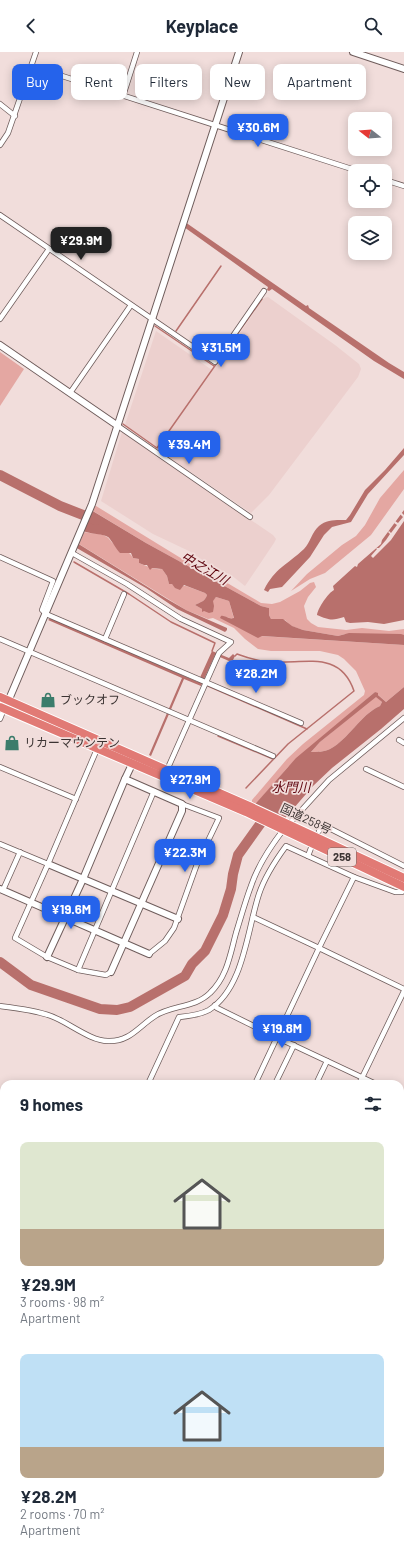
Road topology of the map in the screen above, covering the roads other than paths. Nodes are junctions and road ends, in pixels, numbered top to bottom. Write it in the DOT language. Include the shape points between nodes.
graph roads {
  1 [pos="36,52"];
  2 [pos="137,52"];
  3 [pos="239,52"];
  4 [pos="353,52"];
  5 [pos="32,64"];
  6 [pos="404,69"];
  7 [pos="127,83"];
  8 [pos="127,97"];
  9 [pos="20,100"];
  10 [pos="0,104"];
  11 [pos="15,115"];
  12 [pos="215,125"];
  13 [pos="0,145"];
  14 [pos="348,168"];
  15 [pos="392,182"];
  16 [pos="404,186"];
  17 [pos="0,214"];
  18 [pos="49,249"];
  19 [pos="264,291"];
  20 [pos="130,305"];
  21 [pos="0,319"];
  22 [pos="152,320"];
  23 [pos="0,345"];
  24 [pos="70,393"];
  25 [pos="118,426"];
  26 [pos="250,517"];
  27 [pos="72,552"];
  28 [pos="0,557"];
  29 [pos="124,594"];
  30 [pos="46,614"];
  31 [pos="0,639"];
  32 [pos="105,639"];
  33 [pos="29,652"];
  34 [pos="205,682"];
  35 [pos="0,697"];
  36 [pos="8,700"];
  37 [pos="2,708"];
  38 [pos="404,718"];
  39 [pos="0,719"];
  40 [pos="190,720"];
  41 [pos="301,723"];
  42 [pos="97,748"];
  43 [pos="273,756"];
  44 [pos="134,760"];
  45 [pos="0,767"];
  46 [pos="366,769"];
  47 [pos="167,770"];
  48 [pos="125,779"];
  49 [pos="404,787"];
  50 [pos="154,791"];
  51 [pos="76,799"];
  52 [pos="182,804"];
  53 [pos="247,809"];
  54 [pos="285,826"];
  55 [pos="319,831"];
  56 [pos="0,844"];
  57 [pos="311,848"];
  58 [pos="20,852"];
  59 [pos="308,856"];
  60 [pos="48,864"];
  61 [pos="404,866"];
  62 [pos="354,877"];
  63 [pos="404,878"];
  64 [pos="83,879"];
  65 [pos="404,887"];
  66 [pos="1,890"];
  67 [pos="111,890"];
  68 [pos="30,902"];
  69 [pos="142,904"];
  70 [pos="65,917"];
  71 [pos="253,917"];
  72 [pos="178,919"];
  73 [pos="94,930"];
  74 [pos="124,943"];
  75 [pos="319,948"];
  76 [pos="149,954"];
  77 [pos="47,957"];
  78 [pos="78,970"];
  79 [pos="111,972"];
  80 [pos="404,990"];
  81 [pos="215,1005"];
  82 [pos="0,1006"];
  83 [pos="276,1037"];
  84 [pos="294,1045"];
  85 [pos="327,1061"];
  86 [pos="362,1077"];
  87 [pos="151,1080"];
  88 [pos="257,1080"];
  89 [pos="277,1080"];
  90 [pos="318,1080"];
  91 [pos="361,1080"];
  92 [pos="368,1080"];
  1 -- 5 [label="street"];
  2 -- 7 [label="street"];
  3 -- 12 [label="street"];
  4 -- 6 [label="street"];
  8 -- 12 [label="street"];
  9 -- 11 [label="street"];
  10 -- 11 [label="street"];
  11 -- 13 [label="street"];
  12 -- 14 [label="street"];
  12 -- 22 [label="street"];
  15 -- 16 [label="street"];
  17 -- 18 [label="street"];
  18 -- 20 [label="street"];
  18 -- 21 [label="street"];
  19 -- 22 [label="street" via="215,362"];
  20 -- 22 [label="street"];
  20 -- 24 [label="street"];
  22 -- 25 [label="street"];
  23 -- 24 [label="street"];
  24 -- 25 [label="street"];
  25 -- 26 [label="street"];
  25 -- 27 [label="street" via="92,504"];
  27 -- 30 [label="street"];
  27 -- 34 [label="street" via="181,619 231,642 219,653"];
  28 -- 30 [label="street" via="53,581 42,610"];
  29 -- 32 [label="street"];
  30 -- 32 [label="street"];
  30 -- 33 [label="street"];
  31 -- 33 [label="street"];
  32 -- 34 [label="street"];
  33 -- 36 [label="street"];
  33 -- 40 [label="street"];
  34 -- 40 [label="street"];
  34 -- 41 [label="street"];
  35 -- 36 [label="highway, 国道258号 / 258"];
  36 -- 37 [label="street"];
  36 -- 44 [label="highway, 国道258号 / 258"];
  37 -- 39 [label="street"];
  37 -- 42 [label="highway, 国道258号 / 258"];
  38 -- 54 [label="street" via="329,780"];
  40 -- 43 [label="street"];
  40 -- 47 [label="street"];
  42 -- 44 [label="highway, 国道258号 / 258"];
  42 -- 51 [label="street"];
  44 -- 47 [label="highway, 国道258号 / 258"];
  44 -- 48 [label="street"];
  44 -- 53 [label="highway, 国道258号 / 258"];
  45 -- 51 [label="street"];
  46 -- 49 [label="street"];
  47 -- 53 [label="highway, 国道258号 / 258"];
  48 -- 50 [label="street"];
  48 -- 64 [label="street"];
  50 -- 52 [label="street"];
  50 -- 67 [label="street"];
  51 -- 60 [label="street"];
  52 -- 69 [label="street" via="182,811"];
  52 -- 72 [label="street" via="219,818 197,864"];
  53 -- 54 [label="highway, 国道258号 / 258"];
  54 -- 63 [label="highway, 国道258号 / 258"];
  54 -- 65 [label="highway, 国道258号 / 258"];
  54 -- 82 [label="street" via="263,858 251,885 227,969 219,983 197,1002 165,1010 125,1039 107,1042 51,1016"];
  55 -- 61 [label="street" via="323,825"];
  56 -- 58 [label="street"];
  57 -- 59 [label="street"];
  58 -- 60 [label="street"];
  58 -- 66 [label="street"];
  59 -- 62 [label="street"];
  59 -- 71 [label="street" via="286,846 266,876"];
  60 -- 64 [label="street"];
  60 -- 68 [label="street"];
  62 -- 65 [label="street" via="395,892 402,892"];
  62 -- 75 [label="street"];
  64 -- 67 [label="street"];
  64 -- 70 [label="street"];
  66 -- 68 [label="street"];
  67 -- 69 [label="street"];
  67 -- 73 [label="street"];
  68 -- 70 [label="street"];
  68 -- 77 [label="street" via="15,938"];
  69 -- 72 [label="street"];
  69 -- 74 [label="street"];
  70 -- 73 [label="street"];
  70 -- 77 [label="street"];
  71 -- 75 [label="street"];
  71 -- 81 [label="street" via="233,982"];
  72 -- 76 [label="street" via="165,941"];
  73 -- 74 [label="street"];
  73 -- 78 [label="street"];
  74 -- 76 [label="street"];
  74 -- 79 [label="street"];
  75 -- 80 [label="street"];
  75 -- 83 [label="street"];
  77 -- 78 [label="street"];
  78 -- 79 [label="street" via="106,975"];
  80 -- 86 [label="street"];
  81 -- 83 [label="street"];
  81 -- 87 [label="street" via="196,1015 179,1018"];
  83 -- 84 [label="street"];
  83 -- 88 [label="street"];
  84 -- 85 [label="street"];
  84 -- 89 [label="street"];
  85 -- 86 [label="street"];
  85 -- 90 [label="street"];
  86 -- 91 [label="street"];
  86 -- 92 [label="street"];
}
